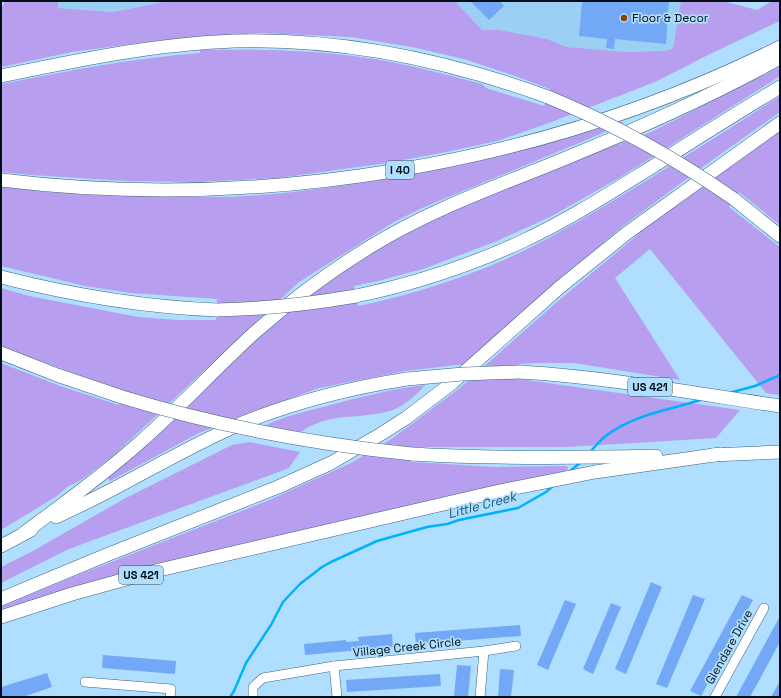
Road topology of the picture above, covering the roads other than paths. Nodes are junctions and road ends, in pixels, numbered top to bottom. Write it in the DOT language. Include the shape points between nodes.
graph roads {
  1 [pos="780,47"];
  2 [pos="780,58"];
  3 [pos="1,76"];
  4 [pos="780,86"];
  5 [pos="780,122"];
  6 [pos="1,180"];
  7 [pos="778,233"];
  8 [pos="1,277"];
  9 [pos="1,353"];
  10 [pos="780,406"];
  11 [pos="780,452"];
  12 [pos="721,454"];
  13 [pos="24,533"];
  14 [pos="1,546"];
  15 [pos="1,598"];
  16 [pos="764,608"];
  17 [pos="1,617"];
  18 [pos="516,646"];
  19 [pos="484,651"];
  20 [pos="334,666"];
  21 [pos="85,682"];
  22 [pos="171,693"];
  23 [pos="253,697"];
  24 [pos="337,697"];
  25 [pos="480,697"];
  26 [pos="715,697"];
  1 -- 6 [label="highway, I 40" via="736,68 614,115 498,149 406,169 278,185 192,190 62,186"];
  2 -- 13 [label="highway" via="652,121 452,205 374,244 325,276 281,310 138,445"];
  3 -- 7 [label="highway, bridge" via="91,58 234,41 321,44 435,62 548,97 593,116 688,168"];
  4 -- 8 [label="highway, bridge" via="605,196 536,234 442,274 400,286 356,296 294,305 217,310 107,300"];
  5 -- 15 [label="highway" via="622,237 560,287 452,383 381,434 331,463 278,487"];
  9 -- 12 [label="highway, bridge" via="122,397 192,417 271,435 328,444 412,454 525,459"];
  10 -- 13 [label="highway, US 421, bridge" via="550,374 519,372 406,379 323,396 241,424 188,448"];
  11 -- 12 [label="highway, US 421"];
  12 -- 17 [label="highway, US 421" via="603,471 495,492 155,571"];
  13 -- 14 [label="highway, US 421"];
  16 -- 26 [label="street, Glendare Drive"];
  18 -- 19 [label="street, Village Creek Circle"];
  19 -- 20 [label="street, Village Creek Circle"];
  19 -- 25 [label="street"];
  20 -- 23 [label="street, Village Creek Circle" via="263,678 253,687"];
  20 -- 24 [label="street"];
  21 -- 22 [label="street"];
}
